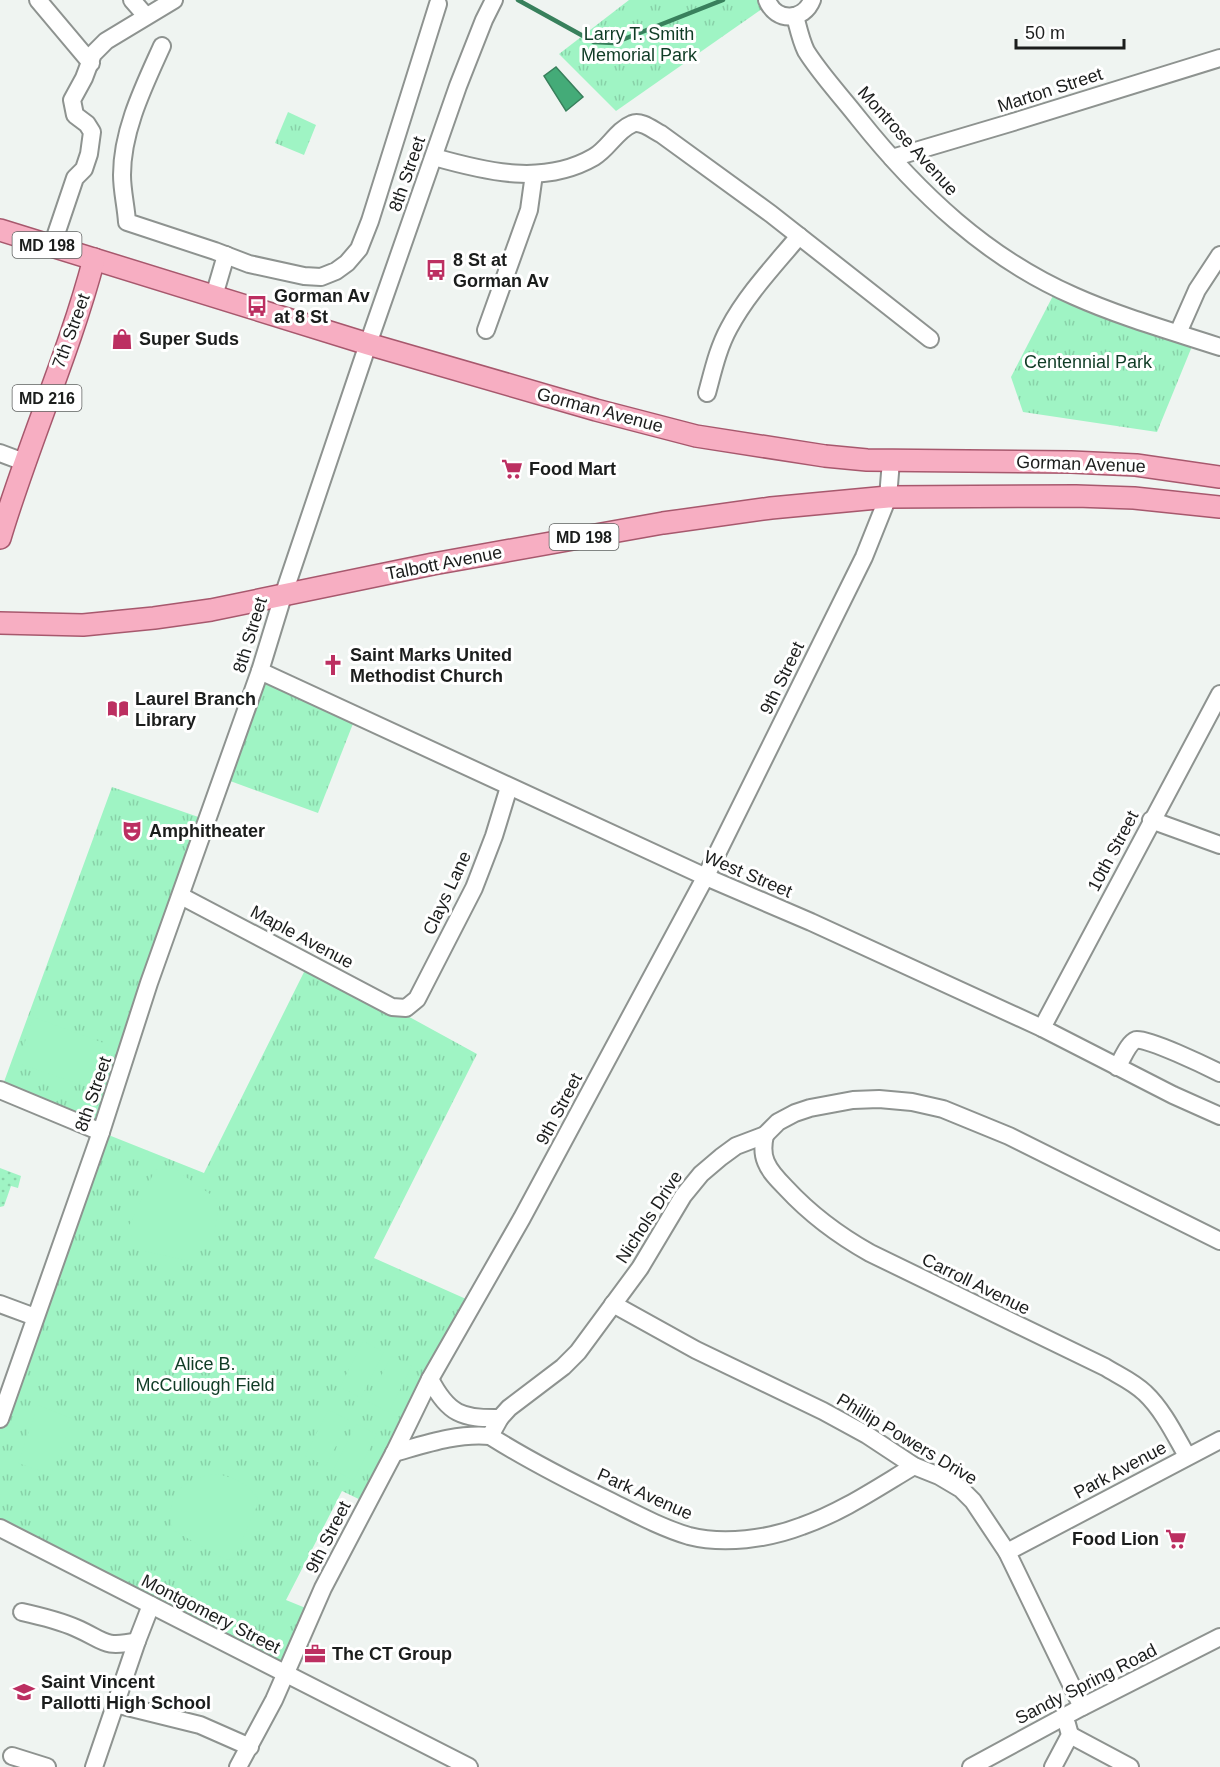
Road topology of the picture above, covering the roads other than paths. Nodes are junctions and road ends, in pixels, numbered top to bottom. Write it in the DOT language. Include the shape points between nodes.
graph roads {
  1 [pos="38,0"];
  2 [pos="132,0"];
  3 [pos="174,0"];
  4 [pos="767,0"];
  5 [pos="812,0"];
  6 [pos="493,2"];
  7 [pos="438,4"];
  8 [pos="146,16"];
  9 [pos="795,16"];
  10 [pos="162,46"];
  11 [pos="1220,58"];
  12 [pos="91,63"];
  13 [pos="434,157"];
  14 [pos="892,158"];
  15 [pos="534,174"];
  16 [pos="0,230"];
  17 [pos="800,236"];
  18 [pos="52,246"];
  19 [pos="226,255"];
  20 [pos="1220,255"];
  21 [pos="94,259"];
  22 [pos="214,296"];
  23 [pos="486,330"];
  24 [pos="1178,333"];
  25 [pos="930,339"];
  26 [pos="368,344"];
  27 [pos="1220,347"];
  28 [pos="707,393"];
  29 [pos="0,453"];
  30 [pos="891,461"];
  31 [pos="24,462"];
  32 [pos="1220,477"];
  33 [pos="888,497"];
  34 [pos="1220,507"];
  35 [pos="0,538"];
  36 [pos="283,596"];
  37 [pos="0,623"];
  38 [pos="260,671"];
  39 [pos="1220,694"];
  40 [pos="508,787"];
  41 [pos="1151,820"];
  42 [pos="1220,845"];
  43 [pos="706,877"];
  44 [pos="181,896"];
  45 [pos="406,1008"];
  46 [pos="1042,1028"];
  47 [pos="1117,1067"];
  48 [pos="1220,1073"];
  49 [pos="0,1090"];
  50 [pos="1220,1116"];
  51 [pos="101,1132"];
  52 [pos="765,1135"];
  53 [pos="1220,1241"];
  54 [pos="0,1304"];
  55 [pos="613,1304"];
  56 [pos="35,1317"];
  57 [pos="430,1379"];
  58 [pos="500,1418"];
  59 [pos="0,1419"];
  60 [pos="490,1436"];
  61 [pos="1220,1440"];
  62 [pos="394,1453"];
  63 [pos="1187,1456"];
  64 [pos="914,1466"];
  65 [pos="0,1528"];
  66 [pos="1007,1552"];
  67 [pos="151,1605"];
  68 [pos="22,1612"];
  69 [pos="1220,1637"];
  70 [pos="137,1641"];
  71 [pos="285,1674"];
  72 [pos="115,1704"];
  73 [pos="1082,1707"];
  74 [pos="1064,1716"];
  75 [pos="1070,1735"];
  76 [pos="250,1747"];
  77 [pos="12,1756"];
  78 [pos="47,1767"];
  79 [pos="94,1767"];
  80 [pos="238,1767"];
  81 [pos="469,1767"];
  82 [pos="971,1767"];
  83 [pos="1053,1767"];
  84 [pos="1130,1767"];
  1 -- 12 [label="street"];
  2 -- 8 [label="street"];
  3 -- 8 [label="street"];
  4 -- 9 [label="street" via="780,15"];
  5 -- 9 [label="street" via="808,9"];
  6 -- 13 [label="street, 8th Street"];
  7 -- 19 [label="street" via="359,249 336,272 321,277 249,264"];
  8 -- 12 [label="street" via="106,41 93,54"];
  9 -- 14 [label="street, Montrose Avenue" via="806,50"];
  10 -- 19 [label="street" via="133,113 126,143 122,175 127,222"];
  11 -- 14 [label="street, Marton Street"];
  12 -- 18 [label="street" via="72,100 75,115 92,132 89,154 84,170 75,178"];
  13 -- 15 [label="street" via="474,168"];
  13 -- 26 [label="street, 8th Street"];
  14 -- 24 [label="street, Montrose Avenue" via="942,211 1015,266 1075,297"];
  15 -- 17 [label="street" via="579,165 597,155 634,122 661,134"];
  15 -- 23 [label="street" via="529,210"];
  16 -- 18 [label="main road, Gorman Avenue / MD 198"];
  17 -- 25 [label="street"];
  17 -- 28 [label="street" via="729,328"];
  18 -- 21 [label="main road, Gorman Avenue / MD 198"];
  19 -- 22 [label="street"];
  20 -- 24 [label="street" via="1197,290"];
  21 -- 22 [label="main road, Gorman Avenue / MD 198"];
  21 -- 31 [label="main road, 7th Street / MD 216"];
  22 -- 26 [label="main road, Gorman Avenue / MD 198"];
  24 -- 27 [label="street, Montrose Avenue"];
  26 -- 30 [label="main road, Gorman Avenue / MD 198" via="696,436 825,456"];
  26 -- 36 [label="street, 8th Street"];
  29 -- 31 [label="street"];
  30 -- 32 [label="main road, Gorman Avenue / MD 198" via="1125,464"];
  30 -- 33 [label="street, 9th Street"];
  31 -- 35 [label="main road, 7th Street / MD 216"];
  33 -- 34 [label="main road, Gorman Avenue / MD 198" via="1088,496"];
  33 -- 36 [label="main road, Talbott Avenue / MD 198" via="771,508 663,524 433,564"];
  33 -- 43 [label="street, 9th Street" via="856,574"];
  36 -- 37 [label="main road, Talbott Avenue / MD 198" via="211,610 83,626"];
  36 -- 38 [label="street, 8th Street"];
  38 -- 40 [label="street, West Street"];
  38 -- 44 [label="street, 8th Street"];
  39 -- 41 [label="street, 10th Street"];
  40 -- 43 [label="street, West Street"];
  40 -- 45 [label="street, Clays Lane" via="464,909 417,999"];
  41 -- 42 [label="street"];
  41 -- 46 [label="street, 10th Street"];
  43 -- 46 [label="street, West Street"];
  43 -- 57 [label="street, 9th Street" via="500,1259"];
  44 -- 45 [label="street, Maple Avenue" via="392,1007"];
  44 -- 51 [label="street, 8th Street"];
  46 -- 47 [label="street, West Street"];
  47 -- 48 [label="street" via="1131,1044 1140,1040"];
  47 -- 50 [label="street, West Street"];
  49 -- 51 [label="street"];
  51 -- 56 [label="street, 8th Street"];
  52 -- 53 [label="street, Nichols Drive" via="795,1113 830,1103 879,1098 912,1102 1009,1136"];
  52 -- 55 [label="street, Nichols Drive" via="736,1146 701,1174"];
  52 -- 63 [label="street, Carroll Avenue" via="765,1161 819,1220 870,1253 1127,1381 1156,1405"];
  54 -- 56 [label="street"];
  55 -- 58 [label="street, Nichols Drive" via="578,1352"];
  55 -- 64 [label="street, Phillip Powers Drive" via="696,1350 859,1430"];
  56 -- 59 [label="street, 8th Street"];
  57 -- 58 [label="street" via="446,1406 456,1412 481,1419"];
  57 -- 62 [label="street, 9th Street"];
  58 -- 60 [label="street, Nichols Drive"];
  60 -- 62 [label="street, Park Avenue" via="457,1436"];
  60 -- 64 [label="street, Park Avenue" via="666,1528 717,1540 799,1527 835,1513"];
  61 -- 63 [label="street, Park Avenue"];
  62 -- 71 [label="street, 9th Street" via="323,1588"];
  63 -- 66 [label="street, Park Avenue"];
  64 -- 66 [label="street, Phillip Powers Drive" via="961,1489"];
  65 -- 67 [label="street, Montgomery Street"];
  66 -- 73 [label="street, Phillip Powers Drive"];
  67 -- 70 [label="street"];
  67 -- 71 [label="street, Montgomery Street"];
  68 -- 70 [label="street" via="51,1618 112,1645"];
  69 -- 73 [label="street, Sandy Spring Road"];
  70 -- 72 [label="street"];
  71 -- 76 [label="street, 9th Street"];
  71 -- 81 [label="street, Montgomery Street"];
  72 -- 76 [label="street" via="201,1725"];
  72 -- 79 [label="street"];
  73 -- 74 [label="street, Sandy Spring Road"];
  74 -- 75 [label="street"];
  74 -- 82 [label="street, Sandy Spring Road"];
  75 -- 83 [label="street"];
  75 -- 84 [label="street"];
  76 -- 80 [label="street, 9th Street"];
  77 -- 78 [label="street"];
}
